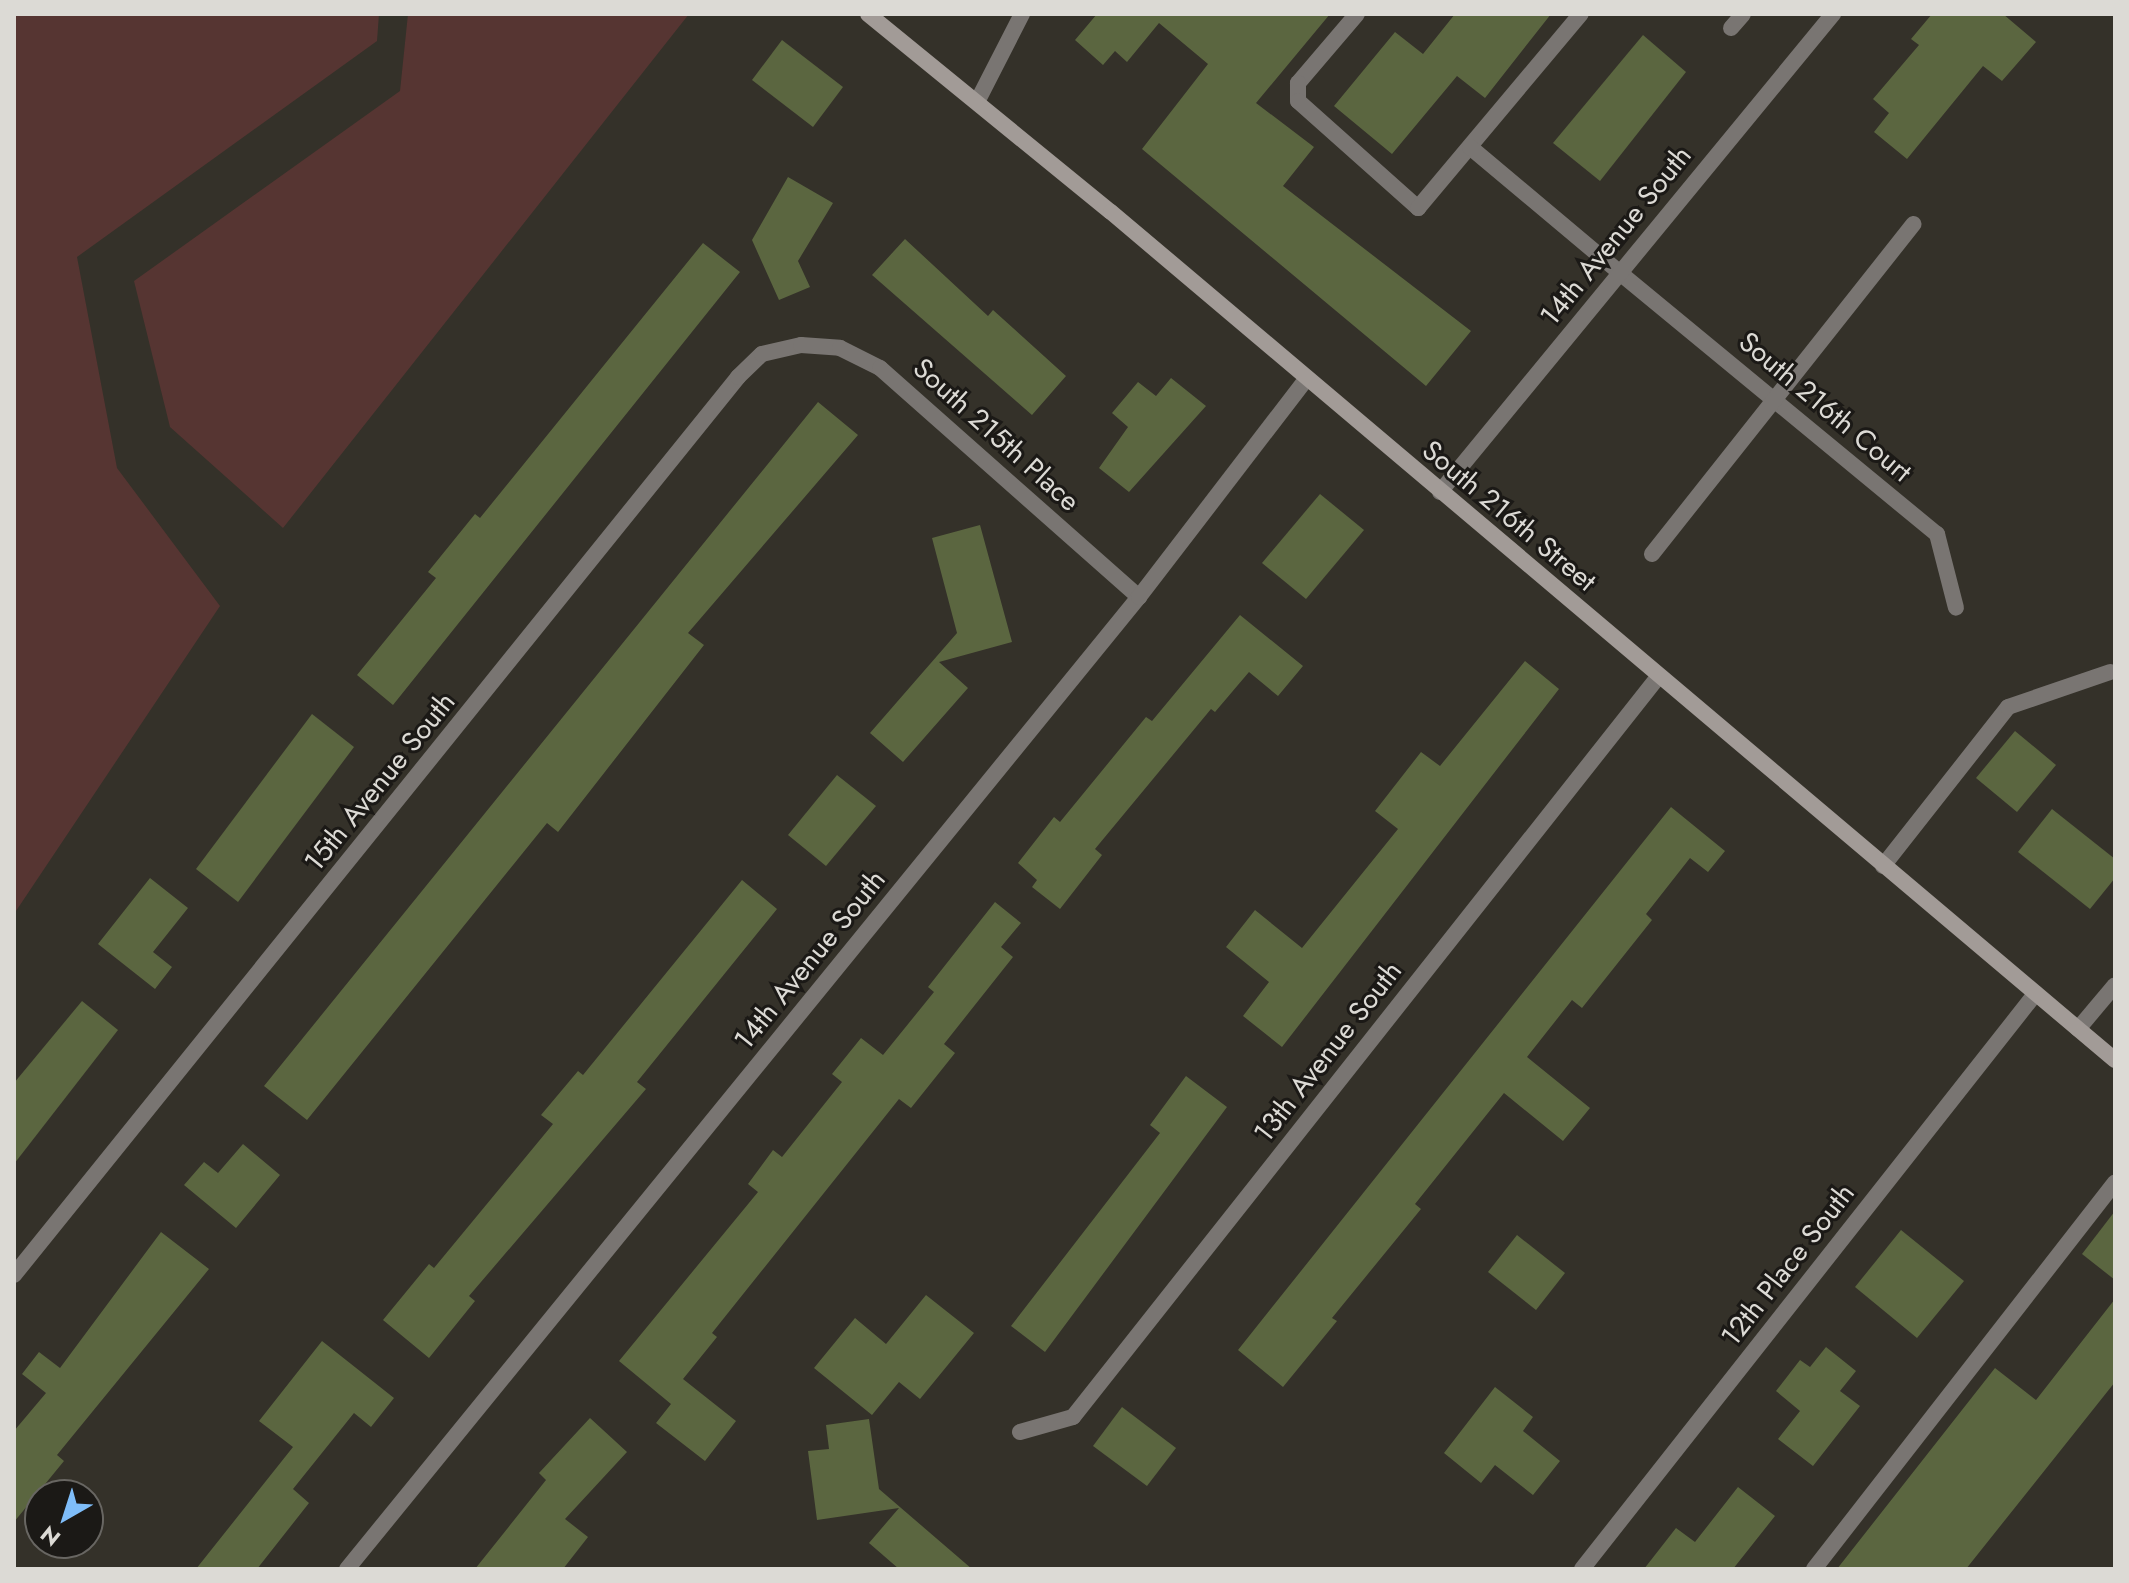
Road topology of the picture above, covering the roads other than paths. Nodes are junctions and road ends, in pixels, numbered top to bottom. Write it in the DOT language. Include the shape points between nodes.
graph roads {
  1 [pos="868,14"];
  2 [pos="1022,14"];
  3 [pos="1357,14"];
  4 [pos="1581,14"];
  5 [pos="1743,14"];
  6 [pos="1833,14"];
  7 [pos="1731,28"];
  8 [pos="977,102"];
  9 [pos="1470,147"];
  10 [pos="1914,224"];
  11 [pos="1620,273"];
  12 [pos="801,345"];
  13 [pos="1307,378"];
  14 [pos="1777,400"];
  15 [pos="1440,492"];
  16 [pos="1652,554"];
  17 [pos="1139,597"];
  18 [pos="1956,608"];
  19 [pos="2110,672"];
  20 [pos="1658,677"];
  21 [pos="1883,866"];
  22 [pos="2115,985"];
  23 [pos="2036,993"];
  24 [pos="2078,1029"];
  25 [pos="2115,1060"];
  26 [pos="2115,1182"];
  27 [pos="14,1275"];
  28 [pos="1020,1432"];
  29 [pos="347,1569"];
  30 [pos="1582,1569"];
  31 [pos="1814,1569"];
  1 -- 8 [label="main road, South 216th Street"];
  2 -- 8 [label="street"];
  3 -- 9 [label="street" via="1298,83 1296,92 1306,112 1418,208"];
  4 -- 9 [label="street"];
  5 -- 7 [label="street"];
  6 -- 11 [label="street, 14th Avenue South"];
  8 -- 13 [label="main road, South 216th Street"];
  9 -- 11 [label="street, South 216th Court"];
  10 -- 14 [label="street"];
  11 -- 14 [label="street, South 216th Court"];
  11 -- 15 [label="street, 14th Avenue South"];
  12 -- 17 [label="street, South 215th Place" via="840,348 880,368"];
  12 -- 27 [label="street, 15th Avenue South" via="762,354 738,377"];
  13 -- 15 [label="main road, South 216th Street"];
  13 -- 17 [label="street, 14th Avenue South"];
  14 -- 16 [label="street"];
  14 -- 18 [label="street, South 216th Court" via="1937,534"];
  15 -- 20 [label="main road, South 216th Street"];
  17 -- 29 [label="street, 14th Avenue South"];
  19 -- 21 [label="street" via="2008,707"];
  20 -- 21 [label="main road, South 216th Street"];
  20 -- 28 [label="street, 13th Avenue South" via="1073,1417"];
  21 -- 23 [label="main road, South 216th Street"];
  22 -- 24 [label="street"];
  23 -- 24 [label="main road, South 216th Street"];
  23 -- 30 [label="street, 12th Place South"];
  24 -- 25 [label="main road, South 216th Street"];
  26 -- 31 [label="street"];
}
